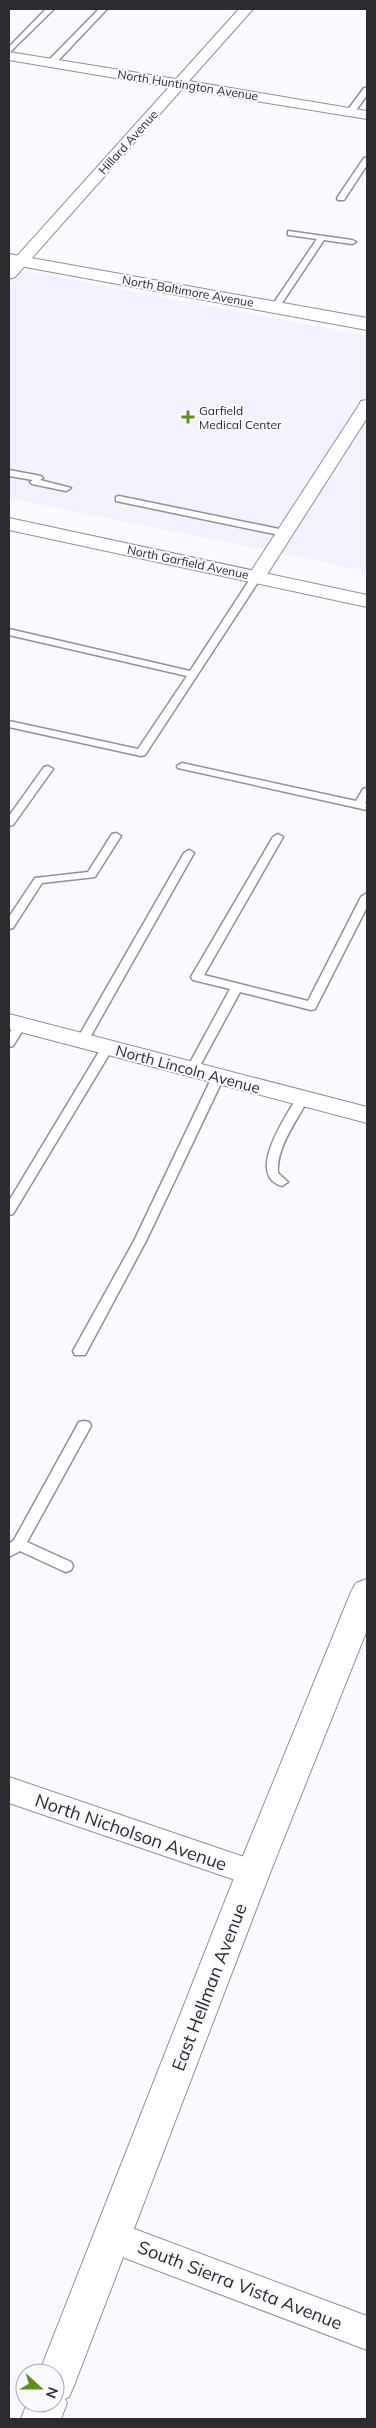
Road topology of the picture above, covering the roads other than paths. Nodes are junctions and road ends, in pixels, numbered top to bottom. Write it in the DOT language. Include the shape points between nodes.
graph roads {
  1 [pos="50,9"];
  2 [pos="103,9"];
  3 [pos="246,9"];
  4 [pos="9,51"];
  5 [pos="9,56"];
  6 [pos="51,63"];
  7 [pos="180,84"];
  8 [pos="367,90"];
  9 [pos="351,111"];
  10 [pos="367,115"];
  11 [pos="367,160"];
  12 [pos="340,198"];
  13 [pos="291,233"];
  14 [pos="322,238"];
  15 [pos="352,242"];
  16 [pos="13,264"];
  17 [pos="275,307"];
  18 [pos="367,324"];
  19 [pos="367,405"];
  20 [pos="9,472"];
  21 [pos="66,488"];
  22 [pos="119,499"];
  23 [pos="9,524"];
  24 [pos="284,533"];
  25 [pos="256,576"];
  26 [pos="367,601"];
  27 [pos="9,632"];
  28 [pos="192,674"];
  29 [pos="9,724"];
  30 [pos="182,766"];
  31 [pos="48,769"];
  32 [pos="367,791"];
  33 [pos="363,806"];
  34 [pos="9,823"];
  35 [pos="116,836"];
  36 [pos="278,837"];
  37 [pos="189,853"];
  38 [pos="367,897"];
  39 [pos="9,925"];
  40 [pos="237,987"];
  41 [pos="13,1030"];
  42 [pos="82,1041"];
  43 [pos="107,1048"];
  44 [pos="192,1070"];
  45 [pos="218,1077"];
  46 [pos="302,1099"];
  47 [pos="367,1115"];
  48 [pos="282,1182"];
  49 [pos="9,1210"];
  50 [pos="80,1351"];
  51 [pos="84,1426"];
  52 [pos="14,1548"];
  53 [pos="66,1566"];
  54 [pos="367,1592"];
  55 [pos="9,1790"];
  56 [pos="253,1873"];
  57 [pos="113,2237"];
  58 [pos="367,2333"];
  59 [pos="63,2363"];
  1 -- 4 [label="lane"];
  2 -- 6 [label="lane"];
  3 -- 7 [label="street, Hillard Avenue"];
  5 -- 6 [label="street, North Huntington Avenue"];
  6 -- 7 [label="street, North Huntington Avenue"];
  7 -- 9 [label="street, North Huntington Avenue"];
  7 -- 16 [label="street, Hillard Avenue"];
  8 -- 9 [label="lane"];
  9 -- 10 [label="street, North Huntington Avenue"];
  11 -- 12 [label="lane"];
  13 -- 14 [label="lane"];
  14 -- 15 [label="lane"];
  14 -- 17 [label="lane"];
  16 -- 17 [label="street, North Baltimore Avenue"];
  17 -- 18 [label="street, North Baltimore Avenue"];
  19 -- 24 [label="street"];
  20 -- 21 [label="lane"];
  22 -- 24 [label="lane"];
  23 -- 25 [label="street, North Garfield Avenue"];
  24 -- 25 [label="street"];
  25 -- 26 [label="street, North Garfield Avenue"];
  25 -- 28 [label="lane"];
  27 -- 28 [label="lane"];
  28 -- 29 [label="lane" via="141,753"];
  30 -- 33 [label="lane"];
  31 -- 34 [label="lane"];
  32 -- 33 [label="lane"];
  35 -- 39 [label="lane" via="91,875 39,880"];
  36 -- 40 [label="lane" via="197,977"];
  37 -- 42 [label="lane"];
  38 -- 40 [label="lane" via="311,1006"];
  40 -- 44 [label="lane"];
  41 -- 42 [label="street, North Lincoln Avenue"];
  42 -- 43 [label="street, North Lincoln Avenue"];
  43 -- 44 [label="street, North Lincoln Avenue"];
  43 -- 49 [label="lane"];
  44 -- 45 [label="street, North Lincoln Avenue"];
  45 -- 46 [label="street, North Lincoln Avenue"];
  45 -- 50 [label="lane" via="140,1241"];
  46 -- 47 [label="street, North Lincoln Avenue"];
  46 -- 48 [label="lane" via="274,1155 271,1169 276,1179"];
  51 -- 52 [label="lane"];
  52 -- 53 [label="lane"];
  54 -- 56 [label="street, East Hellman Avenue"];
  55 -- 56 [label="street, North Nicholson Avenue"];
  56 -- 57 [label="street, East Hellman Avenue"];
  57 -- 58 [label="street, South Sierra Vista Avenue"];
  57 -- 59 [label="street, East Hellman Avenue"];
}
